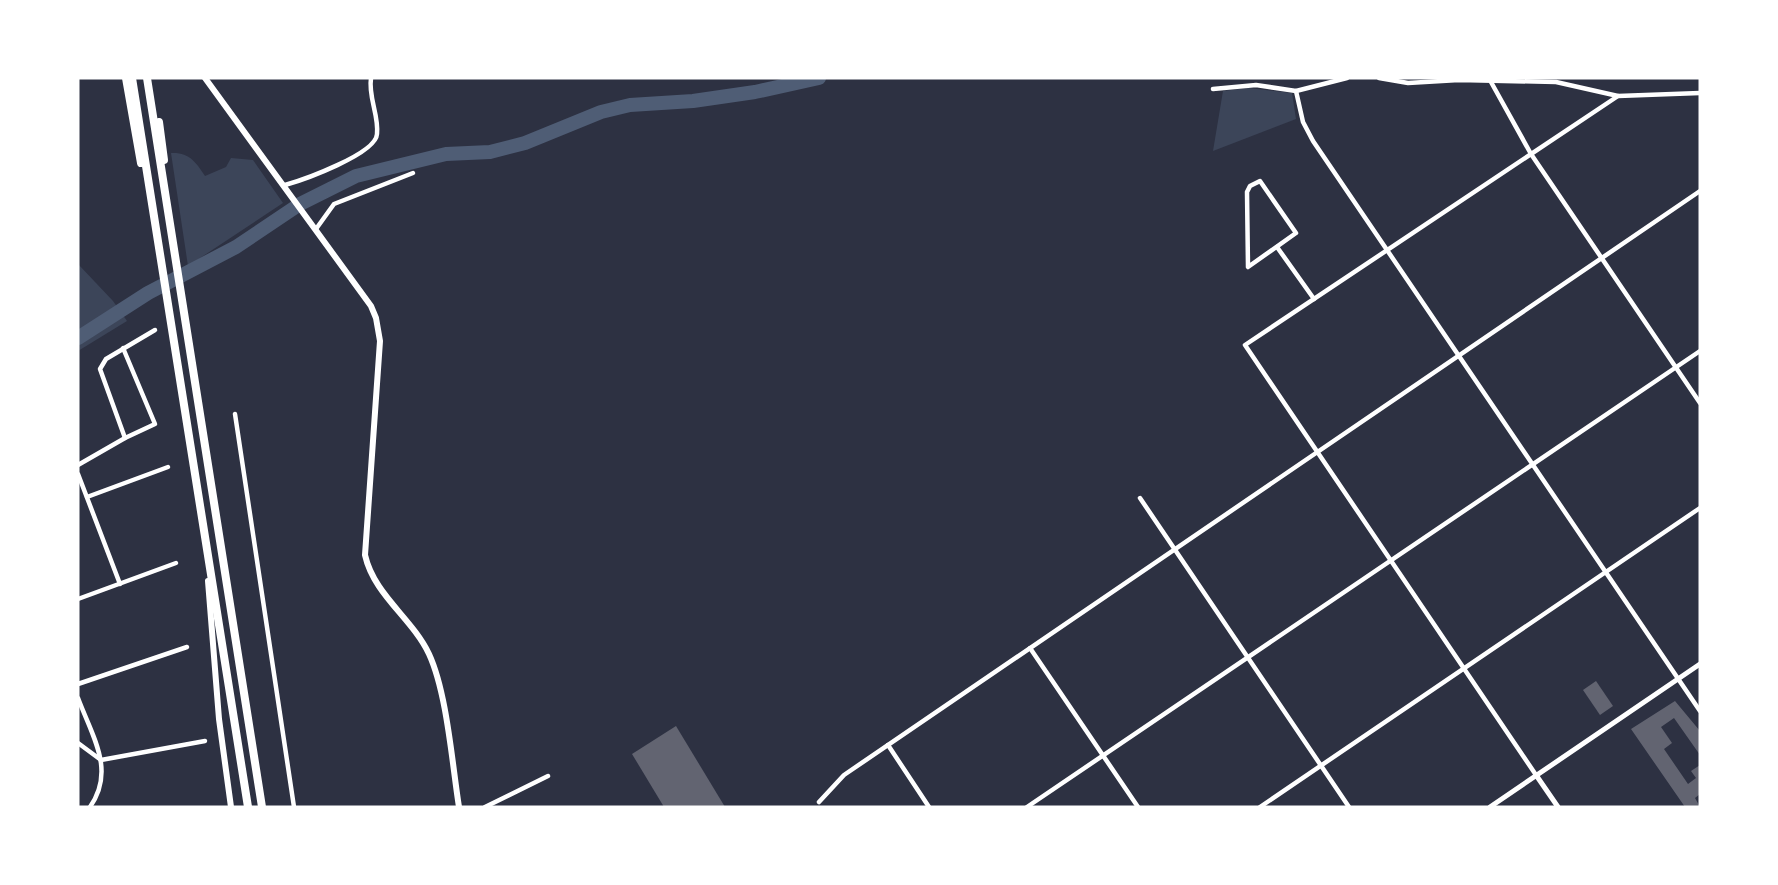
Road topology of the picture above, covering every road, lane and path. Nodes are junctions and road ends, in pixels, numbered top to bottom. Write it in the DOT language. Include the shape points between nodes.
graph roads {
  1 [pos="126,78"];
  2 [pos="132,78"];
  3 [pos="147,78"];
  4 [pos="152,78"];
  5 [pos="205,78"];
  6 [pos="371,78"];
  7 [pos="1347,78"];
  8 [pos="1379,78"];
  9 [pos="1491,82"];
  10 [pos="1213,89"];
  11 [pos="1296,91"];
  12 [pos="1700,93"];
  13 [pos="1617,96"];
  14 [pos="1531,154"];
  15 [pos="413,173"];
  16 [pos="285,185"];
  17 [pos="1700,191"];
  18 [pos="166,202"];
  19 [pos="153,204"];
  20 [pos="316,229"];
  21 [pos="1277,247"];
  22 [pos="1387,250"];
  23 [pos="1602,258"];
  24 [pos="1314,299"];
  25 [pos="155,330"];
  26 [pos="123,348"];
  27 [pos="1700,351"];
  28 [pos="1459,356"];
  29 [pos="1676,367"];
  30 [pos="1700,403"];
  31 [pos="235,414"];
  32 [pos="125,438"];
  33 [pos="1318,452"];
  34 [pos="1532,464"];
  35 [pos="78,465"];
  36 [pos="168,468"];
  37 [pos="78,474"];
  38 [pos="87,496"];
  39 [pos="1140,498"];
  40 [pos="1700,508"];
  41 [pos="205,536"];
  42 [pos="1174,550"];
  43 [pos="1391,560"];
  44 [pos="176,563"];
  45 [pos="1606,572"];
  46 [pos="120,584"];
  47 [pos="78,599"];
  48 [pos="187,647"];
  49 [pos="1030,648"];
  50 [pos="1248,657"];
  51 [pos="1700,664"];
  52 [pos="1464,668"];
  53 [pos="1678,679"];
  54 [pos="78,684"];
  55 [pos="78,698"];
  56 [pos="1700,711"];
  57 [pos="205,741"];
  58 [pos="78,743"];
  59 [pos="888,745"];
  60 [pos="1103,756"];
  61 [pos="101,760"];
  62 [pos="1321,766"];
  63 [pos="1536,775"];
  64 [pos="548,776"];
  65 [pos="819,802"];
  66 [pos="90,807"];
  67 [pos="231,807"];
  68 [pos="248,807"];
  69 [pos="262,807"];
  70 [pos="294,807"];
  71 [pos="459,807"];
  72 [pos="485,807"];
  73 [pos="929,807"];
  74 [pos="1027,807"];
  75 [pos="1138,807"];
  76 [pos="1260,807"];
  77 [pos="1349,807"];
  78 [pos="1490,807"];
  79 [pos="1558,807"];
  1 -- 19 [label="highway" via="138,150"];
  2 -- 19 [label="highway"];
  3 -- 18 [label="highway"];
  4 -- 18 [label="highway" via="164,148"];
  5 -- 16 [label="main road"];
  6 -- 16 [label="street" via="378,133 372,145 360,154"];
  7 -- 11 [label="street"];
  8 -- 9 [label="street" via="1408,83"];
  9 -- 13 [label="street" via="1556,81"];
  9 -- 14 [label="street"];
  10 -- 11 [label="street" via="1256,85"];
  11 -- 22 [label="street" via="1303,122 1313,141"];
  12 -- 13 [label="street"];
  13 -- 14 [label="street"];
  14 -- 22 [label="street"];
  14 -- 23 [label="street"];
  15 -- 20 [label="street" via="334,204"];
  16 -- 20 [label="main road"];
  17 -- 23 [label="street"];
  18 -- 69 [label="highway"];
  19 -- 41 [label="highway"];
  20 -- 71 [label="main road" via="376,318 379,354 365,555 375,582 418,634 435,668"];
  21 -- 21 [label="street" via="1296,233 1263,184 1255,182 1246,199 1248,267"];
  21 -- 24 [label="street"];
  22 -- 24 [label="street"];
  22 -- 28 [label="street"];
  23 -- 28 [label="street"];
  23 -- 29 [label="street"];
  24 -- 33 [label="street" via="1245,345"];
  25 -- 26 [label="street"];
  26 -- 32 [label="street" via="105,359 100,369"];
  26 -- 32 [label="street" via="155,424"];
  27 -- 29 [label="street"];
  28 -- 33 [label="street"];
  28 -- 34 [label="street"];
  29 -- 30 [label="street"];
  29 -- 34 [label="street"];
  31 -- 70 [label="street"];
  32 -- 35 [label="street"];
  33 -- 42 [label="street"];
  33 -- 43 [label="street"];
  34 -- 43 [label="street"];
  34 -- 45 [label="street"];
  36 -- 38 [label="street"];
  37 -- 38 [label="street"];
  38 -- 46 [label="street"];
  39 -- 42 [label="street"];
  40 -- 45 [label="street"];
  41 -- 67 [label="main road" via="219,719"];
  41 -- 68 [label="highway"];
  42 -- 49 [label="street"];
  42 -- 50 [label="street"];
  43 -- 50 [label="street"];
  43 -- 52 [label="street"];
  44 -- 46 [label="street"];
  45 -- 52 [label="street"];
  45 -- 53 [label="street"];
  46 -- 47 [label="street"];
  48 -- 54 [label="street"];
  49 -- 59 [label="street"];
  49 -- 60 [label="street"];
  50 -- 60 [label="street"];
  50 -- 62 [label="street"];
  51 -- 53 [label="street"];
  52 -- 62 [label="street"];
  52 -- 63 [label="street"];
  53 -- 56 [label="street"];
  53 -- 63 [label="street"];
  55 -- 61 [label="street"];
  57 -- 61 [label="street"];
  58 -- 61 [label="street"];
  59 -- 65 [label="street" via="844,775"];
  59 -- 73 [label="street"];
  60 -- 74 [label="street"];
  60 -- 75 [label="street"];
  61 -- 66 [label="street" via="103,782"];
  62 -- 76 [label="street"];
  62 -- 77 [label="street"];
  63 -- 78 [label="street"];
  63 -- 79 [label="street"];
  64 -- 72 [label="street"];
}
